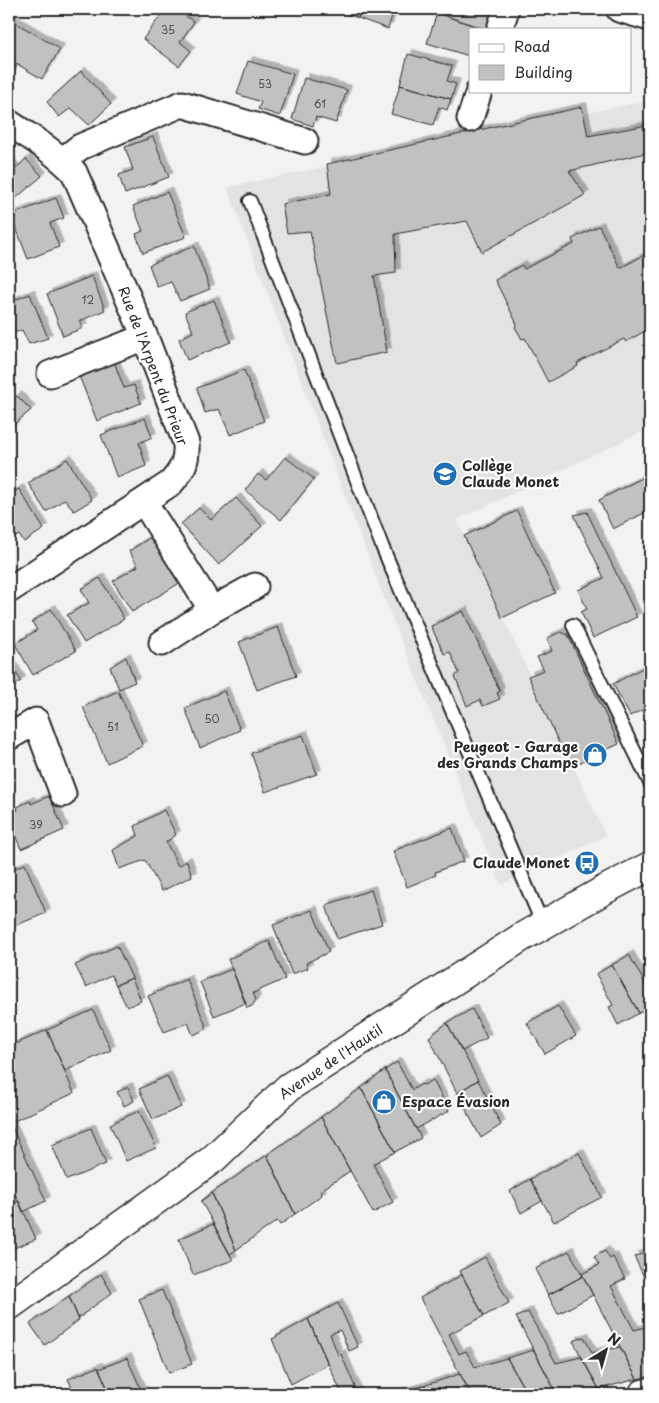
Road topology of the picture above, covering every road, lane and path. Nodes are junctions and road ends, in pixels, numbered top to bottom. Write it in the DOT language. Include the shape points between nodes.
graph roads {
  1 [pos="506,9"];
  2 [pos="619,9"];
  3 [pos="650,18"];
  4 [pos="500,28"];
  5 [pos="479,92"];
  6 [pos="470,119"];
  7 [pos="9,123"];
  8 [pos="305,141"];
  9 [pos="63,160"];
  10 [pos="250,201"];
  11 [pos="145,338"];
  12 [pos="50,374"];
  13 [pos="144,502"];
  14 [pos="255,586"];
  15 [pos="9,590"];
  16 [pos="212,610"];
  17 [pos="573,625"];
  18 [pos="162,643"];
  19 [pos="9,737"];
  20 [pos="650,783"];
  21 [pos="63,794"];
  22 [pos="650,866"];
  23 [pos="543,925"];
  24 [pos="9,1306"];
  25 [pos="650,1392"];
  26 [pos="643,1394"];
  1 -- 4 [label="street"];
  2 -- 3 [label="street"];
  5 -- 6 [label="street"];
  7 -- 9 [label="street, Rue de l'Arpent du Prieur"];
  8 -- 9 [label="street" via="182,104 80,147"];
  9 -- 11 [label="street, Rue de l'Arpent du Prieur" via="74,172"];
  10 -- 23 [label="lane" via="382,546"];
  11 -- 12 [label="street"];
  11 -- 13 [label="street, Rue de l'Arpent du Prieur" via="186,443 186,457 181,471 171,483"];
  13 -- 15 [label="street, Rue de l'Arpent du Prieur"];
  13 -- 16 [label="street"];
  14 -- 16 [label="street"];
  16 -- 18 [label="street"];
  17 -- 20 [label="lane"];
  19 -- 21 [label="street" via="36,721"];
  22 -- 23 [label="street, Avenue de l'Hautil"];
  23 -- 24 [label="street, Avenue de l'Hautil" via="289,1088 213,1159"];
  25 -- 26 [label="street"];
}
